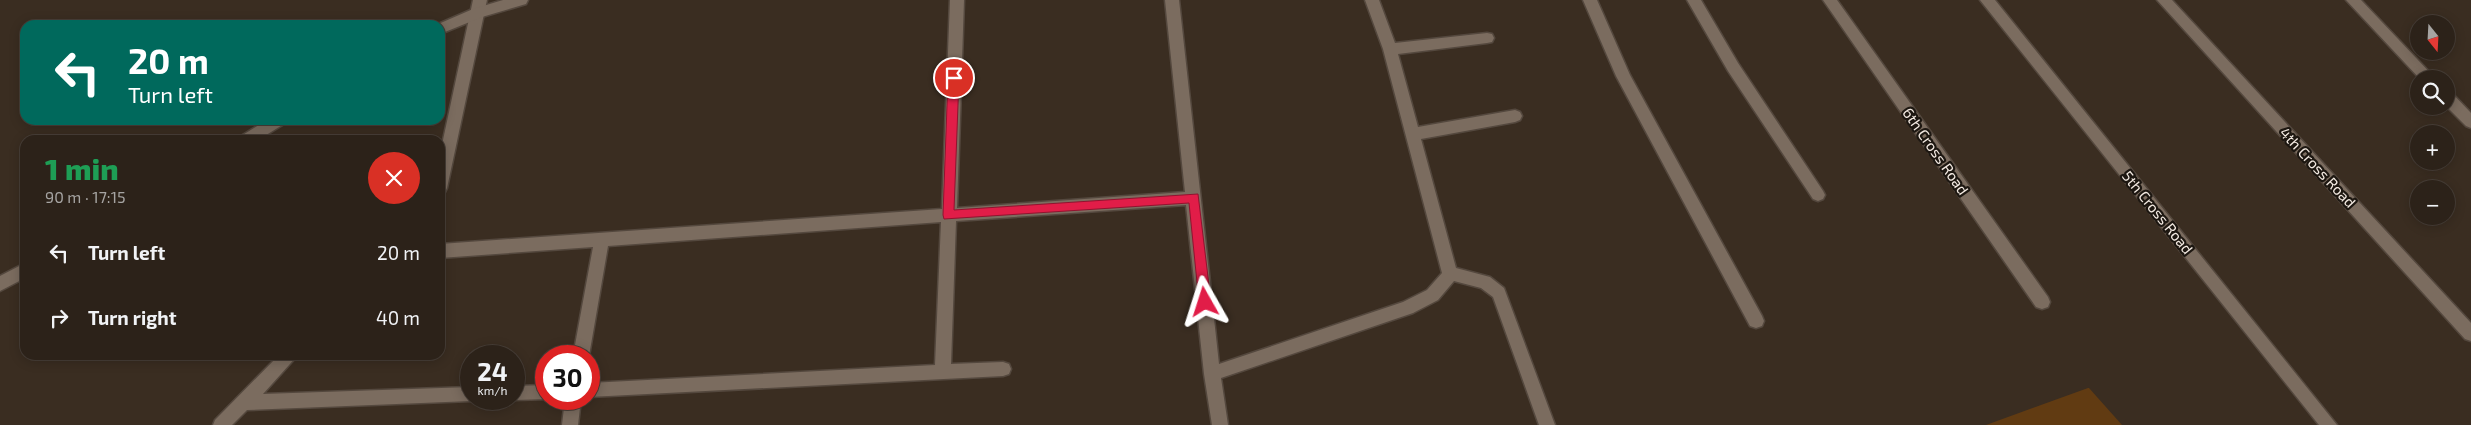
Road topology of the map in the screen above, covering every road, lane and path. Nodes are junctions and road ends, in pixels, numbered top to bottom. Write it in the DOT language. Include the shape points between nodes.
graph roads {
  1 [pos="521,0"];
  2 [pos="957,0"];
  3 [pos="1172,0"];
  4 [pos="1372,0"];
  5 [pos="1590,0"];
  6 [pos="1694,0"];
  7 [pos="1830,0"];
  8 [pos="1987,0"];
  9 [pos="2164,0"];
  10 [pos="2353,0"];
  11 [pos="479,6"];
  12 [pos="445,26"];
  13 [pos="1487,38"];
  14 [pos="1390,49"];
  15 [pos="2420,70"];
  16 [pos="2455,105"];
  17 [pos="1514,116"];
  18 [pos="2471,122"];
  19 [pos="271,125"];
  20 [pos="1413,134"];
  21 [pos="254,135"];
  22 [pos="445,165"];
  23 [pos="1818,195"];
  24 [pos="1194,198"];
  25 [pos="948,215"];
  26 [pos="602,239"];
  27 [pos="445,250"];
  28 [pos="20,273"];
  29 [pos="1450,273"];
  30 [pos="0,284"];
  31 [pos="2042,302"];
  32 [pos="1756,321"];
  33 [pos="2471,334"];
  34 [pos="583,345"];
  35 [pos="285,360"];
  36 [pos="1004,369"];
  37 [pos="943,371"];
  38 [pos="1212,374"];
  39 [pos="600,389"];
  40 [pos="460,394"];
  41 [pos="246,402"];
  42 [pos="572,410"];
  43 [pos="222,425"];
  44 [pos="570,425"];
  45 [pos="1220,425"];
  46 [pos="1547,425"];
  47 [pos="2330,425"];
  1 -- 11 [label="street"];
  2 -- 25 [label="street"];
  3 -- 24 [label="street"];
  4 -- 14 [label="street"];
  5 -- 32 [label="street" via="1623,76"];
  6 -- 23 [label="street" via="1733,66"];
  7 -- 31 [label="street, 6th Cross Road"];
  8 -- 47 [label="street, 5th Cross Road"];
  9 -- 33 [label="street, 4th Cross Road"];
  10 -- 15 [label="street"];
  11 -- 12 [label="street"];
  11 -- 22 [label="street"];
  13 -- 14 [label="street"];
  14 -- 20 [label="street"];
  16 -- 18 [label="street"];
  17 -- 20 [label="street"];
  19 -- 21 [label="street"];
  20 -- 29 [label="street"];
  24 -- 25 [label="street"];
  24 -- 38 [label="street"];
  25 -- 26 [label="street"];
  25 -- 37 [label="street"];
  26 -- 27 [label="street"];
  26 -- 34 [label="street"];
  28 -- 30 [label="street"];
  29 -- 38 [label="street" via="1444,286 1430,298 1407,308"];
  29 -- 46 [label="street" via="1485,282 1499,293"];
  35 -- 41 [label="street"];
  36 -- 37 [label="street"];
  37 -- 39 [label="street"];
  38 -- 45 [label="street"];
  40 -- 41 [label="street"];
  41 -- 43 [label="street"];
  42 -- 44 [label="street"];
}
